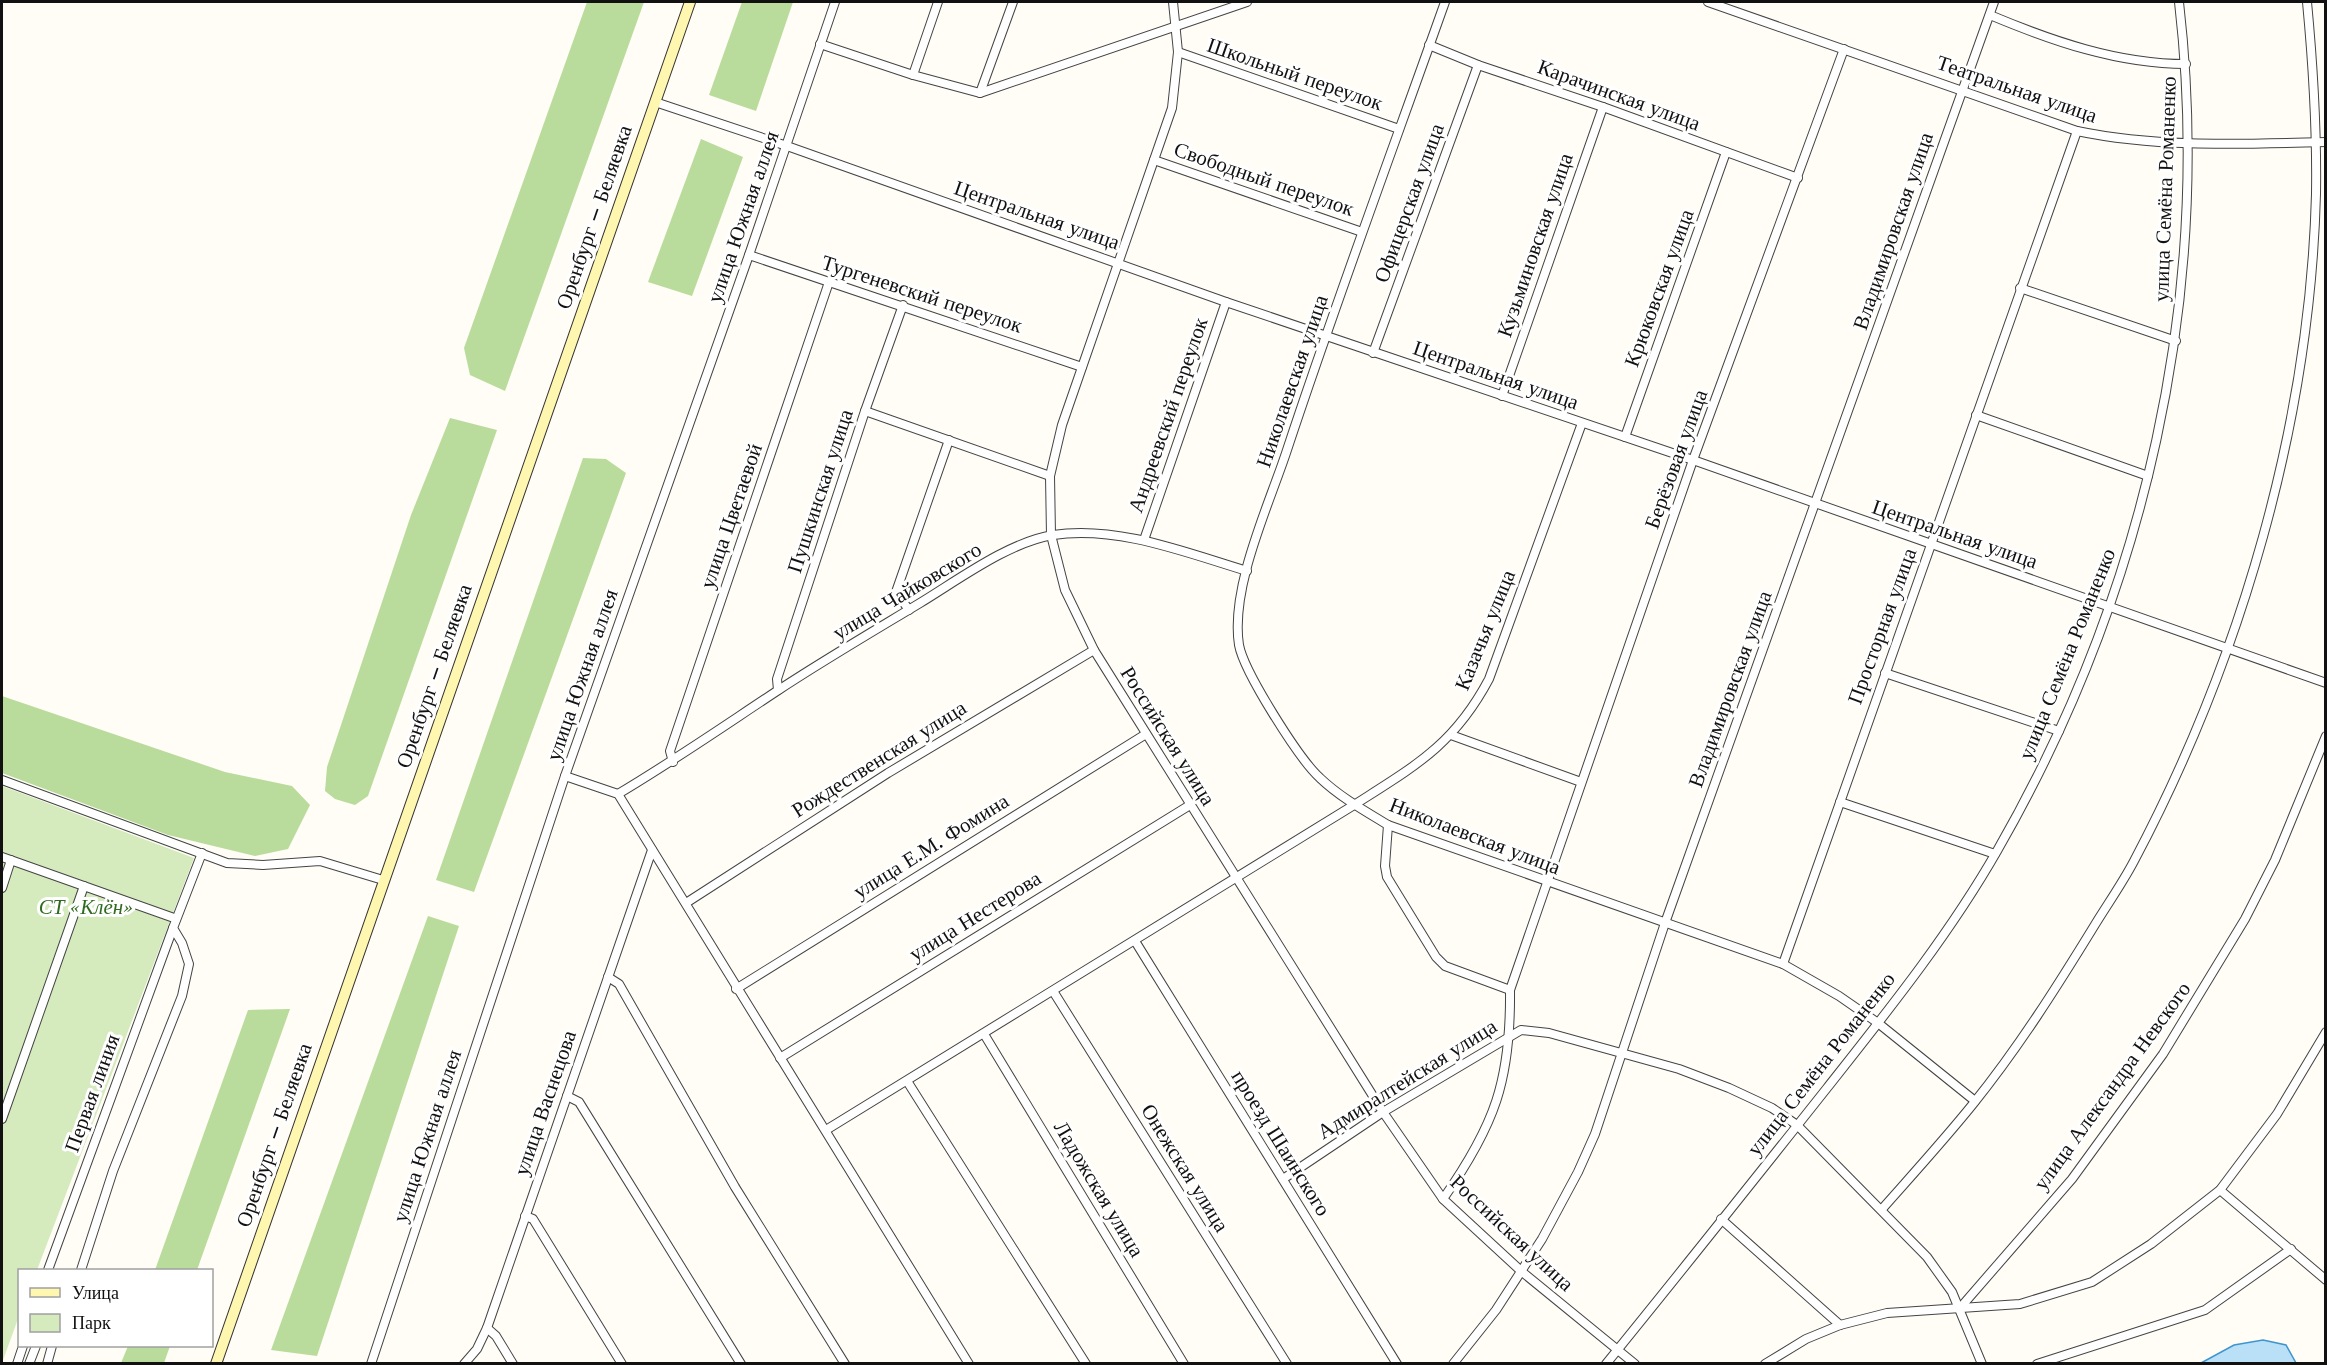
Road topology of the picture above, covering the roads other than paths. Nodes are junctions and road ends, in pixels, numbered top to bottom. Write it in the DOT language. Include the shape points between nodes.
graph roads {
  1 [pos="690,2"];
  2 [pos="835,2"];
  3 [pos="938,2"];
  4 [pos="1013,2"];
  5 [pos="1173,2"];
  6 [pos="1247,2"];
  7 [pos="1445,2"];
  8 [pos="1708,2"];
  9 [pos="1994,2"];
  10 [pos="2179,2"];
  11 [pos="2307,2"];
  12 [pos="1990,15"];
  13 [pos="1174,28"];
  14 [pos="820,44"];
  15 [pos="1429,45"];
  16 [pos="1844,49"];
  17 [pos="1178,52"];
  18 [pos="2186,64"];
  19 [pos="1478,65"];
  20 [pos="913,75"];
  21 [pos="1961,90"];
  22 [pos="980,93"];
  23 [pos="655,102"];
  24 [pos="1603,106"];
  25 [pos="1399,129"];
  26 [pos="2077,131"];
  27 [pos="2315,142"];
  28 [pos="2325,142"];
  29 [pos="2187,143"];
  30 [pos="787,146"];
  31 [pos="1726,152"];
  32 [pos="1154,160"];
  33 [pos="1798,178"];
  34 [pos="1362,232"];
  35 [pos="749,255"];
  36 [pos="1118,262"];
  37 [pos="829,282"];
  38 [pos="2020,288"];
  39 [pos="1226,302"];
  40 [pos="903,305"];
  41 [pos="1325,336"];
  42 [pos="2176,340"];
  43 [pos="1373,353"];
  44 [pos="1082,367"];
  45 [pos="1502,396"];
  46 [pos="865,411"];
  47 [pos="1976,415"];
  48 [pos="1582,423"];
  49 [pos="1625,437"];
  50 [pos="950,440"];
  51 [pos="1693,460"];
  52 [pos="1050,476"];
  53 [pos="2148,476"];
  54 [pos="1816,504"];
  55 [pos="1051,535"];
  56 [pos="1144,540"];
  57 [pos="1930,545"];
  58 [pos="1247,571"];
  59 [pos="2109,607"];
  60 [pos="909,610"];
  61 [pos="2228,648"];
  62 [pos="1094,650"];
  63 [pos="1885,673"];
  64 [pos="2325,683"];
  65 [pos="778,690"];
  66 [pos="2060,732"];
  67 [pos="1146,734"];
  68 [pos="1451,735"];
  69 [pos="2325,736"];
  70 [pos="673,762"];
  71 [pos="565,776"];
  72 [pos="2,780"];
  73 [pos="1581,782"];
  74 [pos="618,794"];
  75 [pos="1840,801"];
  76 [pos="1190,805"];
  77 [pos="1354,805"];
  78 [pos="1388,825"];
  79 [pos="652,850"];
  80 [pos="202,853"];
  81 [pos="1995,854"];
  82 [pos="2,856"];
  83 [pos="11,860"];
  84 [pos="1236,879"];
  85 [pos="383,880"];
  86 [pos="1548,883"];
  87 [pos="84,885"];
  88 [pos="2,888"];
  89 [pos="686,903"];
  90 [pos="174,918"];
  91 [pos="1665,923"];
  92 [pos="173,928"];
  93 [pos="1135,941"];
  94 [pos="1784,964"];
  95 [pos="608,977"];
  96 [pos="736,989"];
  97 [pos="1510,990"];
  98 [pos="1053,991"];
  99 [pos="1878,1023"];
  100 [pos="2325,1032"];
  101 [pos="984,1034"];
  102 [pos="1510,1035"];
  103 [pos="1620,1051"];
  104 [pos="780,1058"];
  105 [pos="907,1081"];
  106 [pos="567,1096"];
  107 [pos="1975,1101"];
  108 [pos="1383,1112"];
  109 [pos="2,1119"];
  110 [pos="1797,1125"];
  111 [pos="826,1130"];
  112 [pos="1283,1179"];
  113 [pos="2220,1190"];
  114 [pos="1443,1198"];
  115 [pos="1882,1209"];
  116 [pos="525,1216"];
  117 [pos="1720,1219"];
  118 [pos="2291,1249"];
  119 [pos="48,1269"];
  120 [pos="81,1269"];
  121 [pos="1521,1271"];
  122 [pos="2325,1280"];
  123 [pos="1960,1308"];
  124 [pos="1839,1325"];
  125 [pos="487,1328"];
  126 [pos="23,1347"];
  127 [pos="36,1347"];
  128 [pos="52,1347"];
  129 [pos="1617,1349"];
  130 [pos="17,1364"];
  131 [pos="29,1364"];
  132 [pos="47,1364"];
  133 [pos="216,1364"];
  134 [pos="371,1364"];
  135 [pos="464,1364"];
  136 [pos="513,1364"];
  137 [pos="622,1364"];
  138 [pos="741,1364"];
  139 [pos="845,1364"];
  140 [pos="969,1364"];
  141 [pos="1086,1364"];
  142 [pos="1184,1364"];
  143 [pos="1287,1364"];
  144 [pos="1397,1364"];
  145 [pos="1453,1364"];
  146 [pos="1606,1364"];
  147 [pos="1635,1364"];
  148 [pos="1765,1364"];
  149 [pos="1982,1364"];
  150 [pos="2037,1364"];
  1 -- 23 [label="main road, Оренбург – Беляевка"];
  2 -- 14 [label="street, улица Южная аллея"];
  3 -- 20 [label="street"];
  4 -- 22 [label="street"];
  5 -- 13 [label="street, Российская улица"];
  6 -- 13 [label="street"];
  7 -- 15 [label="street, Николаевская улица"];
  8 -- 16 [label="street, Театральная улица"];
  9 -- 12 [label="street, Владимировская улица"];
  10 -- 18 [label="street, улица Семёна Романенко"];
  11 -- 27 [label="street"];
  12 -- 18 [label="street" via="2082,49 2136,61"];
  12 -- 21 [label="street, Владимировская улица"];
  13 -- 17 [label="street, Российская улица"];
  13 -- 22 [label="street"];
  14 -- 20 [label="street"];
  14 -- 30 [label="street, улица Южная аллея"];
  15 -- 19 [label="street, Карачинская улица"];
  15 -- 25 [label="street, Николаевская улица"];
  16 -- 21 [label="street, Театральная улица"];
  16 -- 33 [label="street, Берёзовая улица"];
  17 -- 25 [label="street, Школьный переулок"];
  17 -- 32 [label="street, Российская улица" via="1172,108"];
  18 -- 29 [label="street, улица Семёна Романенко"];
  19 -- 24 [label="street, Карачинская улица"];
  19 -- 43 [label="street, Офицерская улица"];
  20 -- 22 [label="street"];
  21 -- 26 [label="street, Театральная улица"];
  21 -- 54 [label="street, Владимировская улица"];
  23 -- 30 [label="street, Центральная улица"];
  23 -- 85 [label="main road, Оренбург – Беляевка"];
  24 -- 31 [label="street, Карачинская улица"];
  24 -- 45 [label="street, Кузьминовская улица"];
  25 -- 34 [label="street, Николаевская улица"];
  26 -- 29 [label="street, Театральная улица" via="2118,140"];
  26 -- 38 [label="street, Просторная улица"];
  27 -- 28 [label="street, Театральная улица"];
  27 -- 29 [label="street, Театральная улица"];
  27 -- 61 [label="street" via="2313,241 2297,372 2272,501"];
  29 -- 42 [label="street, улица Семёна Романенко" via="2185,234"];
  30 -- 35 [label="street, улица Южная аллея"];
  30 -- 36 [label="street, Центральная улица"];
  31 -- 33 [label="street, Карачинская улица"];
  31 -- 49 [label="street, Крюковская улица"];
  32 -- 34 [label="street, Свободный переулок"];
  32 -- 36 [label="street, Российская улица"];
  33 -- 51 [label="street, Берёзовая улица"];
  34 -- 41 [label="street, Николаевская улица"];
  35 -- 37 [label="street, Тургеневский переулок"];
  35 -- 71 [label="street, улица Южная аллея"];
  36 -- 39 [label="street, Центральная улица"];
  36 -- 44 [label="street, Российская улица"];
  37 -- 40 [label="street, Тургеневский переулок"];
  37 -- 70 [label="street, улица Цветаевой" via="670,751"];
  38 -- 42 [label="street"];
  38 -- 47 [label="street, Просторная улица"];
  39 -- 41 [label="street, Центральная улица"];
  39 -- 56 [label="street, Андреевский переулок"];
  40 -- 44 [label="street, Тургеневский переулок"];
  40 -- 46 [label="street, Пушкинская улица"];
  41 -- 43 [label="street, Центральная улица"];
  41 -- 58 [label="street, Николаевская улица"];
  42 -- 53 [label="street, улица Семёна Романенко"];
  43 -- 45 [label="street, Центральная улица"];
  44 -- 52 [label="street, Российская улица"];
  45 -- 48 [label="street, Центральная улица"];
  46 -- 50 [label="street"];
  46 -- 65 [label="street, Пушкинская улица" via="777,679"];
  47 -- 53 [label="street"];
  47 -- 57 [label="street, Просторная улица"];
  48 -- 49 [label="street, Центральная улица"];
  48 -- 68 [label="street, Казачья улица" via="1489,679 1472,710"];
  49 -- 51 [label="street, Центральная улица"];
  50 -- 52 [label="street"];
  50 -- 60 [label="street" via="896,592"];
  51 -- 54 [label="street, Центральная улица"];
  51 -- 73 [label="street, Берёзовая улица"];
  52 -- 55 [label="street, Российская улица"];
  53 -- 59 [label="street, улица Семёна Романенко"];
  54 -- 57 [label="street, Центральная улица"];
  54 -- 91 [label="street, Владимировская улица"];
  55 -- 56 [label="street, улица Чайковского" via="1076,533"];
  55 -- 60 [label="street, улица Чайковского" via="983,565"];
  55 -- 62 [label="street, Российская улица" via="1065,590"];
  56 -- 58 [label="street, улица Чайковского"];
  57 -- 59 [label="street, Центральная улица"];
  57 -- 63 [label="street, Просторная улица"];
  58 -- 77 [label="street, Николаевская улица" via="1237,620 1240,648 1247,665 1318,777"];
  59 -- 61 [label="street, Центральная улица"];
  59 -- 66 [label="street, улица Семёна Романенко"];
  60 -- 65 [label="street, улица Чайковского"];
  61 -- 64 [label="street, Центральная улица"];
  61 -- 107 [label="street" via="2193,737 2134,862 2055,990"];
  62 -- 67 [label="street, Российская улица"];
  62 -- 89 [label="street, Рождественская улица" via="888,772"];
  63 -- 66 [label="street"];
  63 -- 75 [label="street, Просторная улица"];
  65 -- 70 [label="street, улица Чайковского"];
  66 -- 81 [label="street, улица Семёна Романенко"];
  67 -- 76 [label="street, Российская улица"];
  67 -- 96 [label="street, улица Е.М. Фомина"];
  68 -- 73 [label="street"];
  68 -- 77 [label="street, Казачья улица" via="1426,757"];
  69 -- 123 [label="street, улица Александра Невского" via="2255,899 2163,1054 2072,1179"];
  70 -- 74 [label="street, улица Чайковского"];
  71 -- 74 [label="street"];
  71 -- 134 [label="street, улица Южная аллея"];
  72 -- 80 [label="street"];
  73 -- 86 [label="street, Берёзовая улица"];
  74 -- 79 [label="street"];
  75 -- 81 [label="street"];
  75 -- 94 [label="street, Просторная улица"];
  76 -- 84 [label="street, Российская улица"];
  76 -- 104 [label="street, улица Нестерова"];
  77 -- 78 [label="street, Николаевская улица"];
  77 -- 84 [label="street, Казачья улица"];
  78 -- 86 [label="street, Николаевская улица"];
  78 -- 97 [label="street" via="1388,877 1436,957 1454,970"];
  79 -- 89 [label="street"];
  79 -- 95 [label="street, улица Васнецова"];
  80 -- 85 [label="street" via="227,863 320,861"];
  80 -- 90 [label="street"];
  81 -- 99 [label="street, улица Семёна Романенко"];
  82 -- 83 [label="street"];
  83 -- 87 [label="street"];
  83 -- 88 [label="street"];
  84 -- 93 [label="street"];
  84 -- 108 [label="street, Российская улица"];
  85 -- 133 [label="main road, Оренбург – Беляевка"];
  86 -- 91 [label="street, Николаевская улица"];
  86 -- 97 [label="street, Берёзовая улица"];
  87 -- 90 [label="street"];
  87 -- 109 [label="street"];
  89 -- 96 [label="street"];
  90 -- 92 [label="street, Первая линия"];
  91 -- 94 [label="street, Николаевская улица"];
  91 -- 103 [label="street, Владимировская улица"];
  92 -- 119 [label="street, Первая линия"];
  92 -- 120 [label="street" via="189,963 182,996 116,1161"];
  93 -- 98 [label="street"];
  93 -- 112 [label="street, проезд Шаинского"];
  94 -- 99 [label="street, Николаевская улица"];
  95 -- 106 [label="street, улица Васнецова"];
  95 -- 139 [label="street" via="619,984 735,1187"];
  96 -- 104 [label="street"];
  97 -- 102 [label="street, Берёзовая улица"];
  98 -- 101 [label="street"];
  98 -- 143 [label="street, Онежская улица"];
  99 -- 107 [label="street, Николаевская улица"];
  99 -- 110 [label="street, улица Семёна Романенко"];
  100 -- 113 [label="street" via="2277,1114"];
  101 -- 105 [label="street"];
  101 -- 142 [label="street, Ладожская улица"];
  102 -- 103 [label="street, Адмиралтейская улица" via="1530,1030"];
  102 -- 108 [label="street, Адмиралтейская улица"];
  102 -- 114 [label="street, Берёзовая улица" via="1503,1084 1494,1112"];
  103 -- 110 [label="street, Адмиралтейская улица" via="1729,1088"];
  103 -- 121 [label="street, Владимировская улица" via="1595,1134 1578,1172"];
  104 -- 111 [label="street"];
  105 -- 111 [label="street"];
  105 -- 141 [label="street"];
  106 -- 116 [label="street, улица Васнецова"];
  106 -- 138 [label="street" via="579,1102"];
  107 -- 115 [label="street"];
  108 -- 112 [label="street, Адмиралтейская улица"];
  108 -- 114 [label="street, Российская улица"];
  110 -- 115 [label="street, Адмиралтейская улица"];
  110 -- 117 [label="street, улица Семёна Романенко"];
  111 -- 140 [label="street"];
  112 -- 144 [label="street, проезд Шаинского"];
  113 -- 118 [label="street"];
  113 -- 123 [label="street" via="2151,1244 2092,1281 2020,1304"];
  114 -- 121 [label="street, Российская улица"];
  115 -- 123 [label="street, Адмиралтейская улица" via="1927,1257"];
  116 -- 125 [label="street, улица Васнецова"];
  116 -- 137 [label="street" via="533,1219"];
  117 -- 124 [label="street"];
  117 -- 129 [label="street, улица Семёна Романенко"];
  118 -- 122 [label="street"];
  118 -- 150 [label="street" via="2205,1310"];
  121 -- 129 [label="street, Российская улица"];
  121 -- 145 [label="street, Владимировская улица"];
  123 -- 124 [label="street" via="1887,1314"];
  123 -- 149 [label="street, Адмиралтейская улица"];
  124 -- 148 [label="street" via="1806,1339"];
  125 -- 135 [label="street, улица Васнецова"];
  125 -- 136 [label="street"];
  126 -- 130 [label="street"];
  127 -- 131 [label="street"];
  128 -- 132 [label="street"];
  129 -- 146 [label="street, улица Семёна Романенко"];
  129 -- 147 [label="street, Российская улица"];
}
